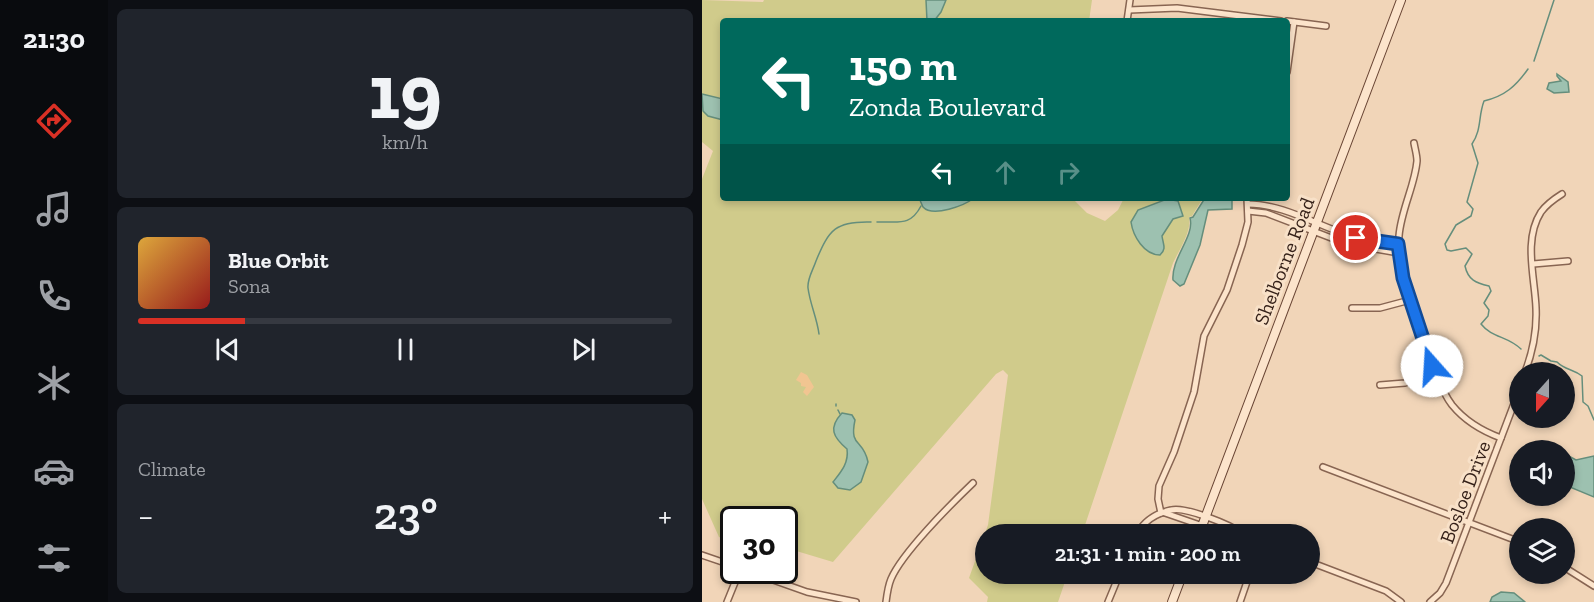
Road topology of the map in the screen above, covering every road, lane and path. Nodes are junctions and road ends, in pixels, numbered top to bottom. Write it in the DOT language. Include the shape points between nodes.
graph roads {
  1 [pos="1130,0"];
  2 [pos="1401,0"];
  3 [pos="1129,9"];
  4 [pos="1128,18"];
  5 [pos="1227,18"];
  6 [pos="1290,22"];
  7 [pos="1326,26"];
  8 [pos="1414,143"];
  9 [pos="1562,194"];
  10 [pos="1247,201"];
  11 [pos="1248,211"];
  12 [pos="1314,227"];
  13 [pos="1399,249"];
  14 [pos="1568,261"];
  15 [pos="1533,264"];
  16 [pos="1410,300"];
  17 [pos="1352,308"];
  18 [pos="1528,362"];
  19 [pos="1435,374"];
  20 [pos="1380,385"];
  21 [pos="1509,417"];
  22 [pos="1501,438"];
  23 [pos="1323,467"];
  24 [pos="973,483"];
  25 [pos="1163,513"];
  26 [pos="1205,517"];
  27 [pos="1469,523"];
  28 [pos="1144,524"];
  29 [pos="1199,524"];
  30 [pos="1202,524"];
  31 [pos="1221,524"];
  32 [pos="1509,538"];
  33 [pos="702,555"];
  34 [pos="720,561"];
  35 [pos="1320,566"];
  36 [pos="1575,574"];
  37 [pos="734,584"];
  38 [pos="784,584"];
  39 [pos="1115,584"];
  40 [pos="1179,584"];
  41 [pos="1246,584"];
  42 [pos="1594,586"];
  43 [pos="727,602"];
  44 [pos="856,602"];
  45 [pos="886,602"];
  46 [pos="1108,602"];
  47 [pos="1172,602"];
  48 [pos="1239,602"];
  49 [pos="1401,602"];
  50 [pos="1430,602"];
  1 -- 3 [label="street"];
  2 -- 12 [label="street, Shelborne Road"];
  3 -- 4 [label="street"];
  3 -- 5 [label="street" via="1177,8"];
  6 -- 7 [label="street"];
  8 -- 13 [label="street" via="1417,162 1403,210"];
  9 -- 15 [label="street" via="1546,206 1536,223"];
  10 -- 11 [label="street"];
  10 -- 12 [label="street" via="1269,206"];
  11 -- 12 [label="street"];
  11 -- 25 [label="street" via="1237,261 1204,336 1194,392 1159,486"];
  12 -- 13 [label="street" via="1347,243"];
  12 -- 26 [label="street, Shelborne Road"];
  13 -- 16 [label="street"];
  14 -- 15 [label="street"];
  15 -- 18 [label="street" via="1536,326"];
  16 -- 17 [label="street" via="1380,308"];
  16 -- 19 [label="street"];
  19 -- 20 [label="street" via="1406,383"];
  19 -- 22 [label="street" via="1457,411"];
  21 -- 22 [label="street, Bosloe Drive"];
  22 -- 27 [label="street, Bosloe Drive"];
  23 -- 27 [label="street"];
  24 -- 45 [label="street" via="897,568"];
  25 -- 26 [label="street" via="1179,509"];
  25 -- 28 [label="street"];
  25 -- 29 [label="street"];
  26 -- 30 [label="street, Shelborne Road"];
  26 -- 31 [label="street"];
  27 -- 32 [label="street"];
  27 -- 50 [label="street, Bosloe Drive" via="1446,583"];
  33 -- 34 [label="street"];
  35 -- 49 [label="street" via="1386,591"];
  36 -- 42 [label="street"];
  37 -- 43 [label="street"];
  38 -- 44 [label="street"];
  39 -- 46 [label="street"];
  40 -- 47 [label="street"];
  41 -- 48 [label="street"];
}
